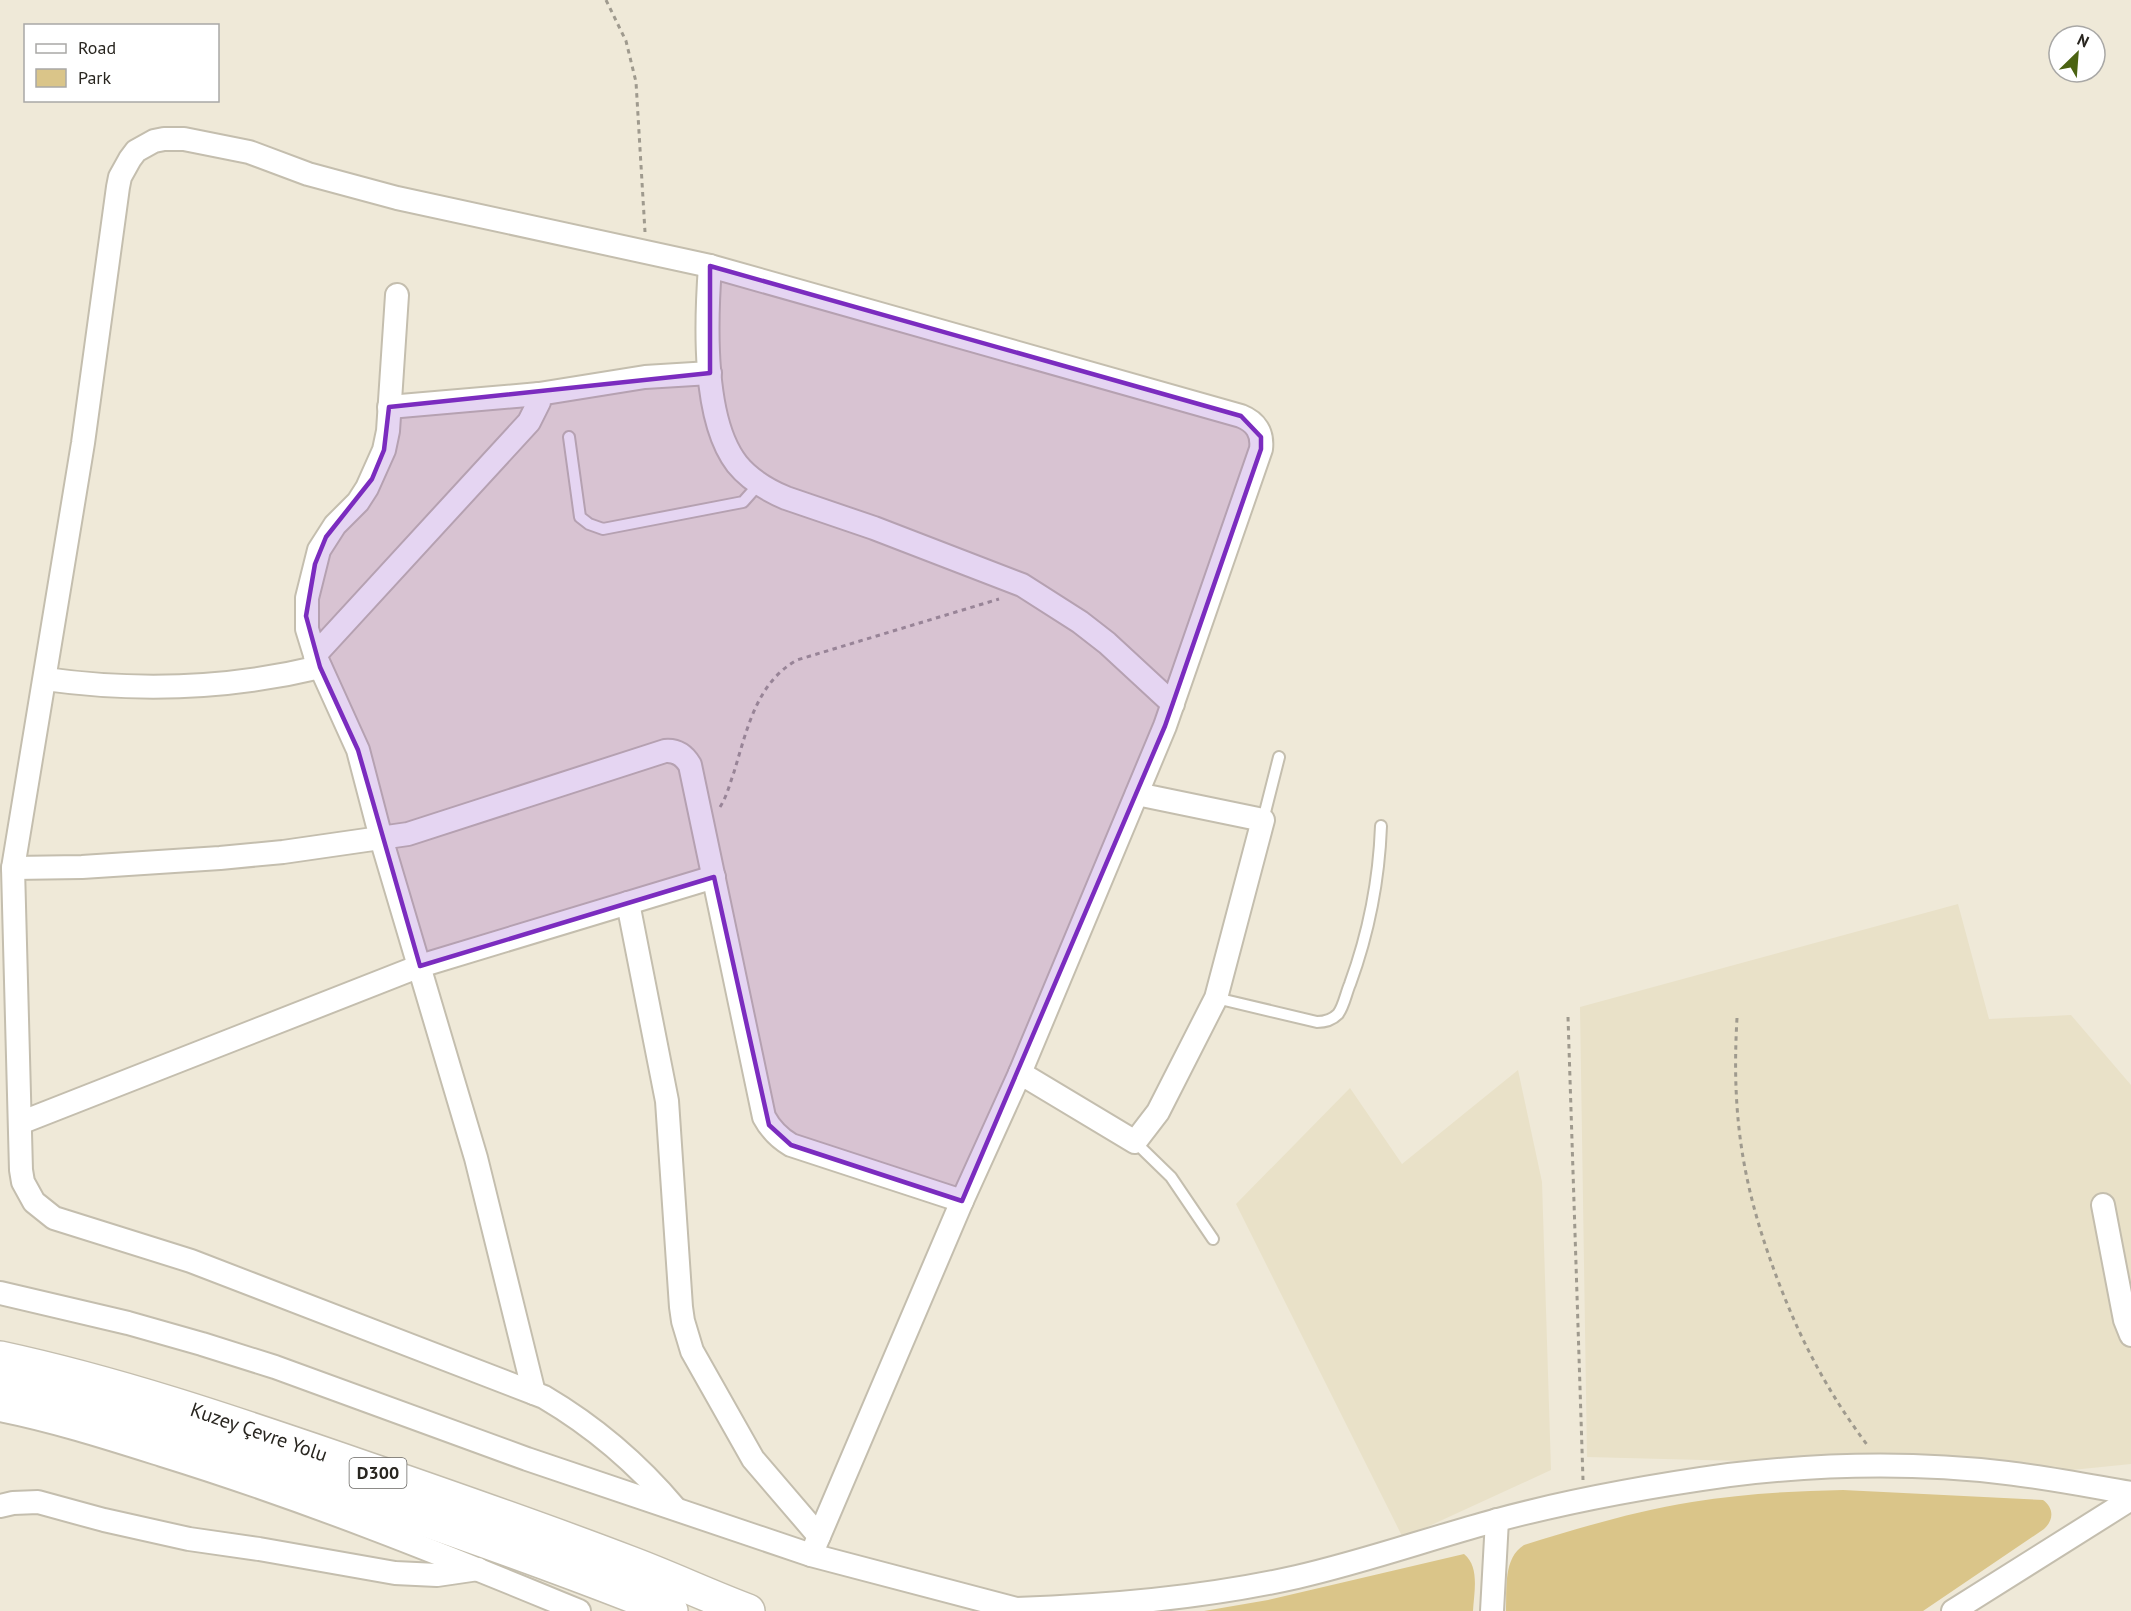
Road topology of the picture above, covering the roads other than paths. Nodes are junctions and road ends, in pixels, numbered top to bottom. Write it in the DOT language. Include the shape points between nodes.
graph roads {
  1 [pos="710,266"];
  2 [pos="397,295"];
  3 [pos="710,373"];
  4 [pos="539,394"];
  5 [pos="389,407"];
  6 [pos="569,437"];
  7 [pos="759,484"];
  8 [pos="318,661"];
  9 [pos="45,679"];
  10 [pos="1173,704"];
  11 [pos="1280,757"];
  12 [pos="1137,794"];
  13 [pos="1263,820"];
  14 [pos="1381,826"];
  15 [pos="381,838"];
  16 [pos="14,868"];
  17 [pos="714,878"];
  18 [pos="628,903"];
  19 [pos="420,966"];
  20 [pos="1216,998"];
  21 [pos="1020,1073"];
  22 [pos="20,1123"];
  23 [pos="1135,1142"];
  24 [pos="962,1201"];
  25 [pos="2103,1205"];
  26 [pos="1213,1239"];
  27 [pos="0,1293"];
  28 [pos="2131,1335"];
  29 [pos="0,1358"];
  30 [pos="0,1390"];
  31 [pos="534,1393"];
  32 [pos="0,1410"];
  33 [pos="2131,1493"];
  34 [pos="2131,1499"];
  35 [pos="0,1506"];
  36 [pos="675,1508"];
  37 [pos="1497,1520"];
  38 [pos="815,1545"];
  39 [pos="478,1569"];
  40 [pos="567,1609"];
  41 [pos="1019,1610"];
  42 [pos="671,1611"];
  43 [pos="748,1611"];
  44 [pos="1492,1611"];
  45 [pos="1953,1611"];
  1 -- 3 [label="street"];
  1 -- 9 [label="street" via="385,195 308,174 249,152 174,138 145,145 124,167 118,187"];
  1 -- 10 [label="street" via="1241,416 1254,424 1261,437 1261,449"];
  2 -- 5 [label="street"];
  3 -- 4 [label="street" via="645,376"];
  3 -- 7 [label="street" via="723,440 737,464"];
  4 -- 5 [label="street"];
  4 -- 8 [label="street" via="528,422"];
  5 -- 8 [label="street" via="384,450 372,479 358,502 326,537 315,564 306,616"];
  6 -- 7 [label="lane" via="580,517 596,528 743,502"];
  7 -- 10 [label="street" via="786,498 1022,585 1107,643"];
  8 -- 9 [label="street" via="254,681 183,687 114,687"];
  8 -- 15 [label="street" via="358,750"];
  9 -- 16 [label="street"];
  10 -- 12 [label="street"];
  11 -- 13 [label="lane"];
  12 -- 13 [label="street"];
  12 -- 21 [label="street"];
  13 -- 20 [label="street"];
  14 -- 20 [label="lane" via="1373,906 1357,964 1337,1014 1328,1021 1317,1022"];
  15 -- 16 [label="street" via="220,858"];
  15 -- 17 [label="street" via="408,834 670,750 682,755 690,765"];
  15 -- 19 [label="street"];
  16 -- 22 [label="street"];
  17 -- 18 [label="street"];
  17 -- 24 [label="street" via="764,1117 769,1125 791,1145"];
  18 -- 19 [label="street"];
  18 -- 38 [label="street" via="667,1101 686,1335 753,1459"];
  19 -- 22 [label="street"];
  19 -- 31 [label="street" via="476,1158"];
  20 -- 23 [label="street" via="1158,1112"];
  21 -- 23 [label="street"];
  21 -- 24 [label="street"];
  22 -- 31 [label="street" via="23,1182 34,1202 54,1218 191,1261"];
  23 -- 26 [label="lane" via="1171,1177"];
  24 -- 38 [label="street"];
  25 -- 28 [label="street"];
  27 -- 36 [label="street" via="128,1323 275,1367"];
  29 -- 43 [label="highway, Kuzey Çevre Yolu / D300" via="154,1398 264,1434 534,1527"];
  30 -- 42 [label="highway, Kuzey Çevre Yolu / D300" via="133,1424 255,1462 513,1550"];
  31 -- 36 [label="street" via="571,1413 614,1445"];
  32 -- 39 [label="street" via="74,1427 225,1474"];
  33 -- 37 [label="street" via="2007,1473 1886,1467 1789,1470 1730,1475"];
  34 -- 45 [label="street"];
  35 -- 39 [label="street" via="38,1502 189,1539 395,1573 437,1575"];
  36 -- 38 [label="street"];
  37 -- 41 [label="street" via="1338,1566 1256,1585 1136,1603"];
  37 -- 44 [label="street"];
  38 -- 41 [label="street"];
  39 -- 40 [label="street"];
}
